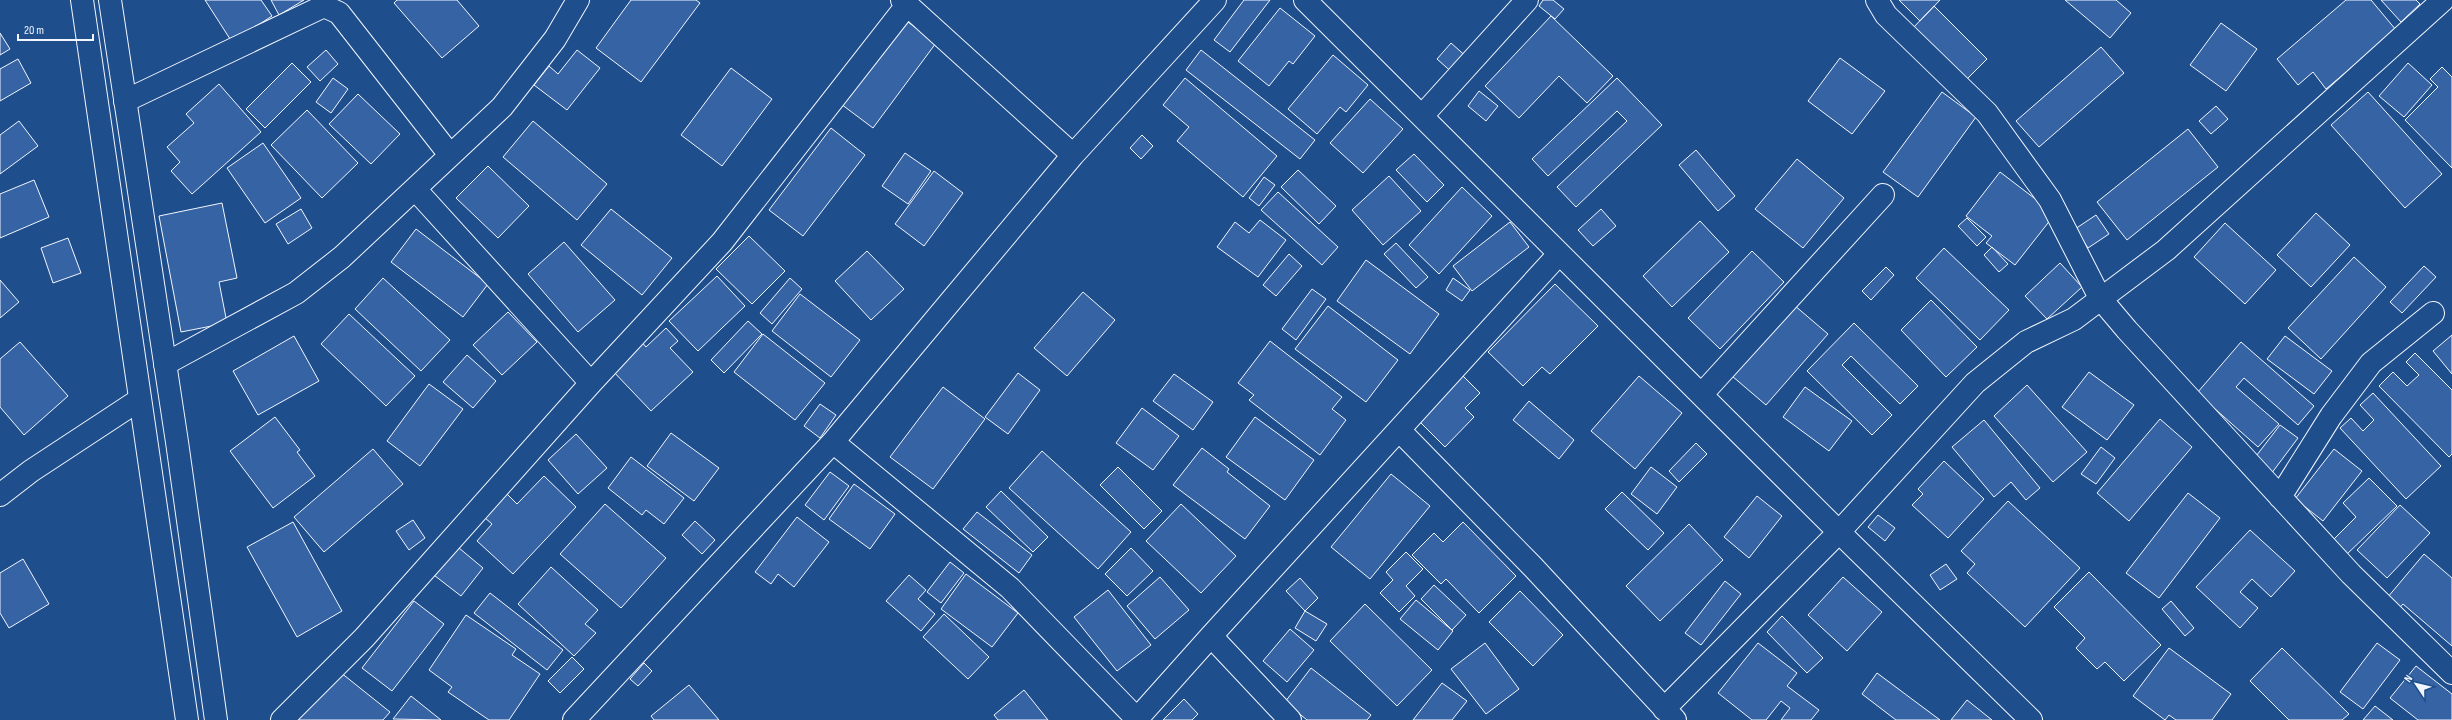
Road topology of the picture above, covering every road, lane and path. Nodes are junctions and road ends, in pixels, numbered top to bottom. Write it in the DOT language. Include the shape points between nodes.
graph roads {
  1 [pos="82,0"];
  2 [pos="110,0"];
  3 [pos="578,0"];
  4 [pos="1215,0"];
  5 [pos="1305,0"];
  6 [pos="1527,0"];
  7 [pos="1877,0"];
  8 [pos="2443,0"];
  9 [pos="904,2"];
  10 [pos="125,101"];
  11 [pos="1422,116"];
  12 [pos="1073,155"];
  13 [pos="450,156"];
  14 [pos="415,189"];
  15 [pos="1883,195"];
  16 [pos="1559,254"];
  17 [pos="2100,298"];
  18 [pos="2433,313"];
  19 [pos="165,364"];
  20 [pos="590,383"];
  21 [pos="1702,394"];
  22 [pos="139,400"];
  23 [pos="1399,430"];
  24 [pos="833,442"];
  25 [pos="0,495"];
  26 [pos="2280,497"];
  27 [pos="1839,532"];
  28 [pos="1210,636"];
  29 [pos="2452,673"];
  30 [pos="1670,715"];
  31 [pos="187,720"];
  32 [pos="216,720"];
  33 [pos="282,720"];
  34 [pos="574,720"];
  35 [pos="1137,720"];
  36 [pos="1290,720"];
  37 [pos="2031,720"];
  1 -- 22 [label="street"];
  2 -- 10 [label="street"];
  3 -- 13 [label="street" via="554,39 502,107"];
  4 -- 12 [label="street"];
  5 -- 11 [label="street"];
  6 -- 11 [label="street"];
  7 -- 17 [label="street" via="1886,15 1987,113 2050,200"];
  8 -- 17 [label="street" via="2166,250"];
  9 -- 12 [label="street"];
  9 -- 20 [label="street" via="722,242"];
  10 -- 13 [label="street" via="324,6 339,13"];
  10 -- 19 [label="street"];
  11 -- 16 [label="street"];
  12 -- 24 [label="street"];
  13 -- 14 [label="street"];
  14 -- 19 [label="street" via="342,257 296,293"];
  14 -- 20 [label="street"];
  15 -- 21 [label="street"];
  16 -- 21 [label="street"];
  16 -- 23 [label="street"];
  17 -- 26 [label="street"];
  17 -- 27 [label="street" via="2074,319 2026,342 1975,383"];
  18 -- 26 [label="street" via="2371,363 2331,416"];
  19 -- 32 [label="street"];
  20 -- 33 [label="street" via="364,638"];
  21 -- 27 [label="street"];
  22 -- 25 [label="street" via="31,471"];
  22 -- 31 [label="street"];
  23 -- 28 [label="street"];
  23 -- 30 [label="street" via="1533,567"];
  24 -- 34 [label="street"];
  24 -- 35 [label="street" via="1010,588"];
  26 -- 29 [label="street" via="2351,574"];
  27 -- 30 [label="street"];
  27 -- 37 [label="street"];
  28 -- 35 [label="street"];
  28 -- 36 [label="street"];
}
